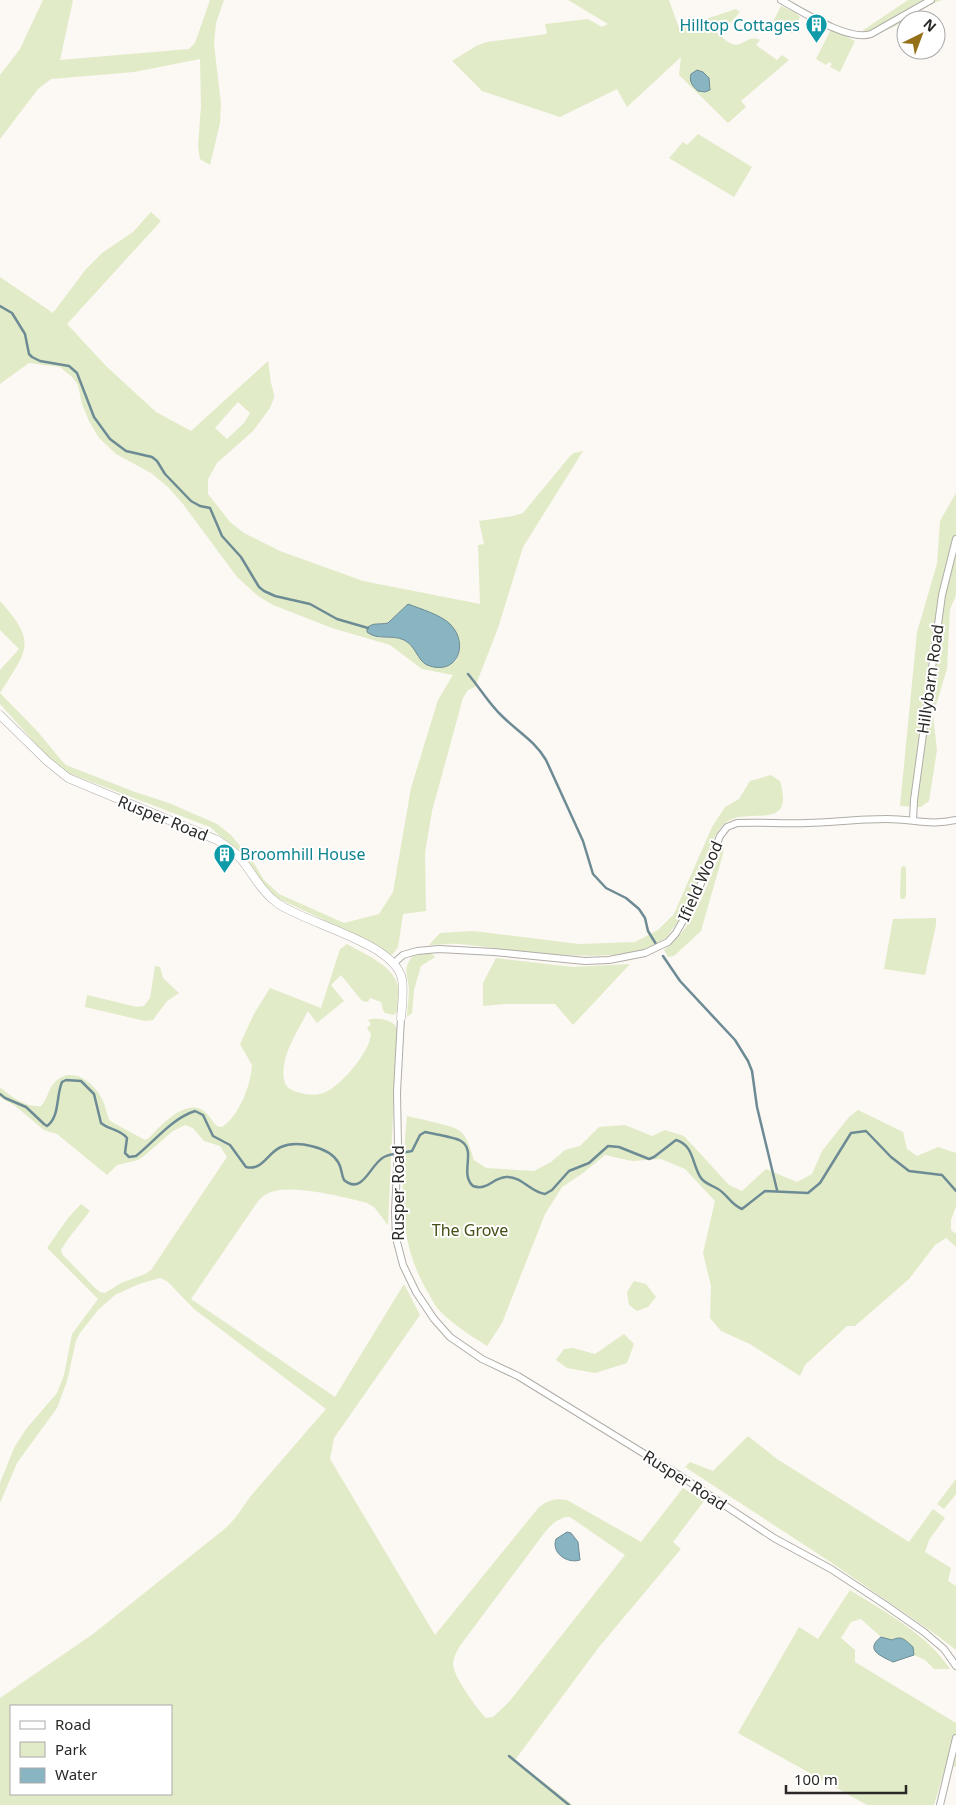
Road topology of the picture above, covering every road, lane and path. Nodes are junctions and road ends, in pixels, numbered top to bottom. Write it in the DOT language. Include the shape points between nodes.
graph roads {
  1 [pos="781,0"];
  2 [pos="931,0"];
  3 [pos="956,540"];
  4 [pos="0,715"];
  5 [pos="913,820"];
  6 [pos="956,820"];
  7 [pos="394,963"];
  8 [pos="401,1018"];
  9 [pos="956,1666"];
  10 [pos="956,1738"];
  11 [pos="940,1805"];
  1 -- 2 [label="street" via="842,31 860,36 871,34"];
  3 -- 5 [label="street, Hillybarn Road" via="940,612"];
  4 -- 7 [label="street, Rusper Road" via="61,773 216,840 238,856 261,888 278,903 355,938"];
  5 -- 6 [label="street, Ifield Wood" via="929,824"];
  5 -- 7 [label="street, Ifield Wood" via="746,822 727,827 676,933 668,942 645,954 585,961 439,949 417,950 403,955"];
  7 -- 8 [label="street, Rusper Road" via="402,978"];
  8 -- 9 [label="street, Rusper Road" via="395,1220 399,1255 434,1319 450,1337 482,1359 548,1394 884,1604 944,1649"];
  10 -- 11 [label="street"];
}
